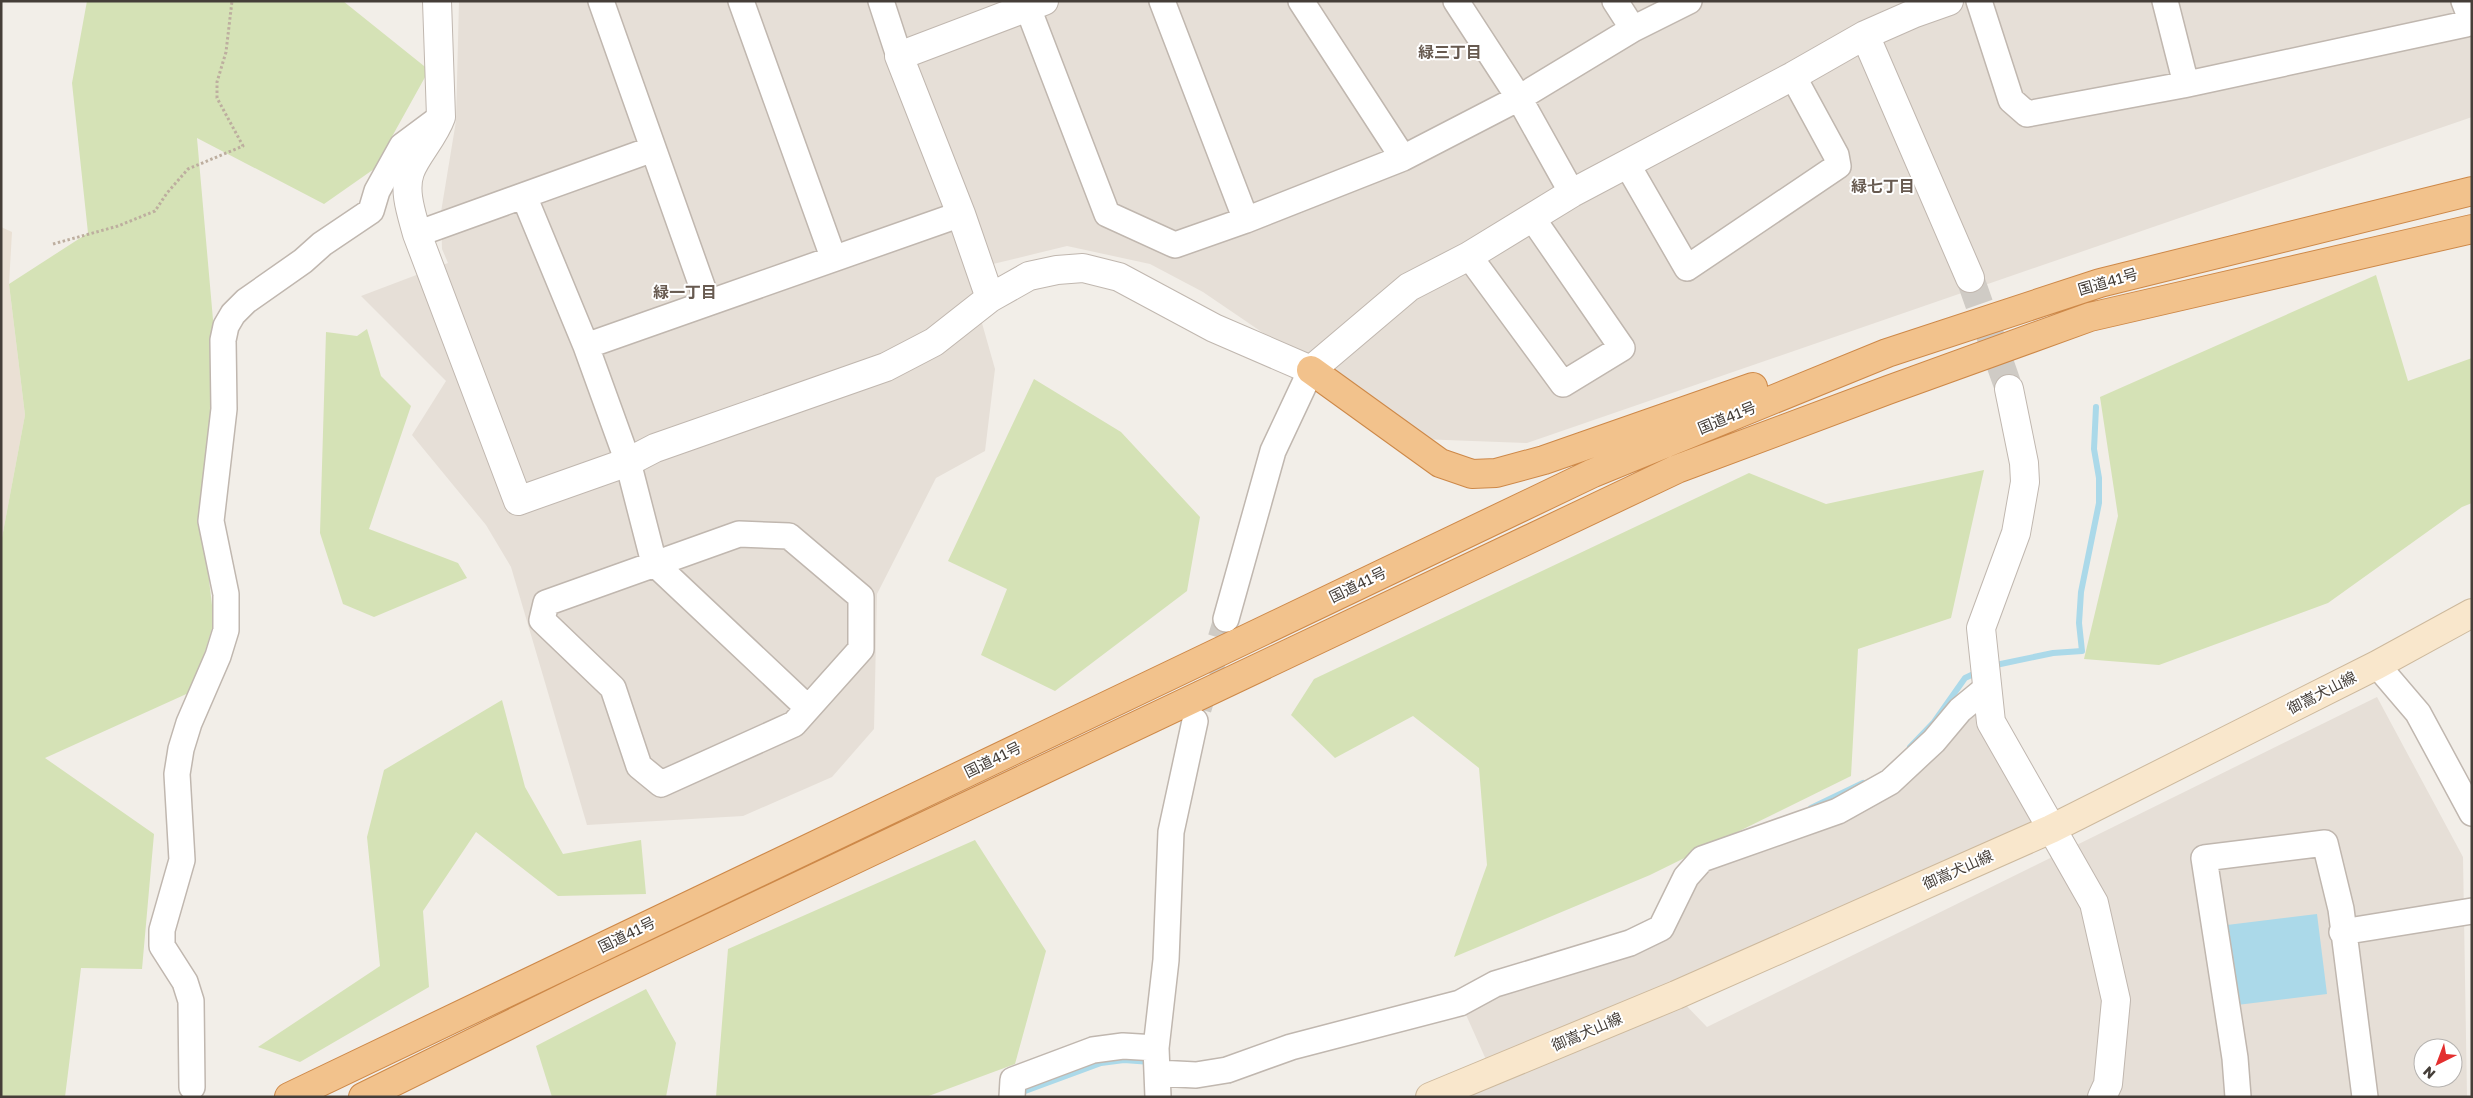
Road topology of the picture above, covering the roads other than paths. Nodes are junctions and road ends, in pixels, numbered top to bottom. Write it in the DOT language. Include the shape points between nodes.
graph roads {
  1 [pos="437,1"];
  2 [pos="601,1"];
  3 [pos="741,1"];
  4 [pos="880,1"];
  5 [pos="1162,1"];
  6 [pos="1301,1"];
  7 [pos="1456,1"];
  8 [pos="1616,1"];
  9 [pos="1690,1"];
  10 [pos="1949,1"];
  11 [pos="1979,1"];
  12 [pos="2165,1"];
  13 [pos="2464,1"];
  14 [pos="1036,4"];
  15 [pos="1913,7"];
  16 [pos="1633,30"];
  17 [pos="1865,35"];
  18 [pos="899,56"];
  19 [pos="1793,76"];
  20 [pos="2186,84"];
  21 [pos="1519,98"];
  22 [pos="441,117"];
  23 [pos="653,149"];
  24 [pos="1404,158"];
  25 [pos="1627,164"];
  26 [pos="2472,191"];
  27 [pos="1572,193"];
  28 [pos="524,196"];
  29 [pos="960,214"];
  30 [pos="1533,219"];
  31 [pos="1246,220"];
  32 [pos="2472,229"];
  33 [pos="417,234"];
  34 [pos="1469,256"];
  35 [pos="833,257"];
  36 [pos="1970,278"];
  37 [pos="990,298"];
  38 [pos="708,302"];
  39 [pos="586,346"];
  40 [pos="1887,353"];
  41 [pos="1311,370"];
  42 [pos="2009,389"];
  43 [pos="628,462"];
  44 [pos="654,563"];
  45 [pos="2472,613"];
  46 [pos="1226,619"];
  47 [pos="2377,665"];
  48 [pos="1988,687"];
  49 [pos="808,708"];
  50 [pos="1195,721"];
  51 [pos="2472,813"];
  52 [pos="2051,829"];
  53 [pos="2472,910"];
  54 [pos="2342,932"];
  55 [pos="1156,1048"];
  56 [pos="324,1080"];
  57 [pos="1158,1085"];
  58 [pos="192,1087"];
  59 [pos="283,1097"];
  60 [pos="289,1097"];
  61 [pos="363,1097"];
  62 [pos="1012,1097"];
  63 [pos="1430,1097"];
  64 [pos="2102,1097"];
  65 [pos="2238,1097"];
  66 [pos="2365,1097"];
  1 -- 22 [label="street"];
  2 -- 23 [label="street"];
  3 -- 35 [label="street"];
  4 -- 18 [label="street"];
  5 -- 31 [label="street"];
  6 -- 24 [label="street"];
  7 -- 21 [label="street"];
  8 -- 16 [label="street"];
  9 -- 16 [label="street"];
  10 -- 15 [label="street"];
  11 -- 20 [label="street" via="2011,100 2027,114"];
  12 -- 20 [label="street"];
  13 -- 20 [label="street" via="2469,14 2466,24"];
  14 -- 18 [label="street"];
  14 -- 31 [label="street" via="1107,214 1175,245"];
  15 -- 17 [label="street"];
  16 -- 21 [label="street"];
  17 -- 19 [label="street"];
  17 -- 36 [label="street"];
  18 -- 29 [label="street"];
  19 -- 25 [label="street"];
  19 -- 25 [label="street" via="1836,155 1838,166 1687,268"];
  21 -- 24 [label="street"];
  21 -- 27 [label="street"];
  22 -- 33 [label="street" via="410,172 408,196"];
  22 -- 58 [label="street" via="402,146 377,191 371,211 246,301 226,326 223,340 224,409 211,521 226,594 226,630 181,749 177,774 182,860 162,930 162,946 185,982 192,1002"];
  23 -- 28 [label="street"];
  23 -- 38 [label="street"];
  24 -- 31 [label="street"];
  25 -- 27 [label="street"];
  26 -- 40 [label="highway, 国道41号" via="2100,283"];
  27 -- 30 [label="street"];
  28 -- 33 [label="street"];
  28 -- 39 [label="street"];
  29 -- 35 [label="street"];
  29 -- 37 [label="street"];
  30 -- 34 [label="street"];
  30 -- 34 [label="street" via="1622,348 1563,384"];
  32 -- 61 [label="highway, 国道41号" via="2090,317 1677,469 586,987"];
  33 -- 43 [label="street" via="518,500"];
  34 -- 41 [label="street" via="1409,287"];
  35 -- 38 [label="street"];
  37 -- 41 [label="street" via="1030,276 1083,268 1119,277 1214,328"];
  37 -- 43 [label="street" via="934,342 886,367 655,448"];
  38 -- 39 [label="street"];
  39 -- 43 [label="street"];
  40 -- 41 [label="highway" via="1779,378 1544,460 1496,473 1472,474 1440,463"];
  40 -- 56 [label="highway, 国道41号" via="1593,473"];
  41 -- 46 [label="street" via="1273,451"];
  42 -- 48 [label="street" via="2026,482 2016,534 1981,628"];
  43 -- 44 [label="street"];
  44 -- 49 [label="street"];
  44 -- 49 [label="street" via="739,534 790,536 861,597 861,650"];
  44 -- 49 [label="street" via="546,603 542,620 613,688 639,766 661,784 794,724"];
  45 -- 47 [label="main road, 御嵩犬山線"];
  47 -- 51 [label="street" via="2418,713"];
  47 -- 52 [label="main road, 御嵩犬山線"];
  48 -- 52 [label="street" via="1991,722"];
  48 -- 57 [label="street" via="1960,710 1934,741 1890,782 1838,811 1702,860 1686,877 1661,928 1630,943 1495,984 1460,1003 1291,1047 1227,1070"];
  50 -- 55 [label="street" via="1171,832 1166,960"];
  52 -- 63 [label="main road, 御嵩犬山線" via="1676,995"];
  52 -- 64 [label="street" via="2094,903 2116,1000 2108,1084"];
  53 -- 54 [label="street"];
  54 -- 65 [label="street" via="2341,909 2325,843 2204,858 2235,1058"];
  54 -- 66 [label="street"];
  55 -- 57 [label="street"];
  55 -- 62 [label="street" via="1123,1046 1074,1056 1013,1080"];
  56 -- 59 [label="highway"];
  56 -- 60 [label="highway, 国道41号"];
}
